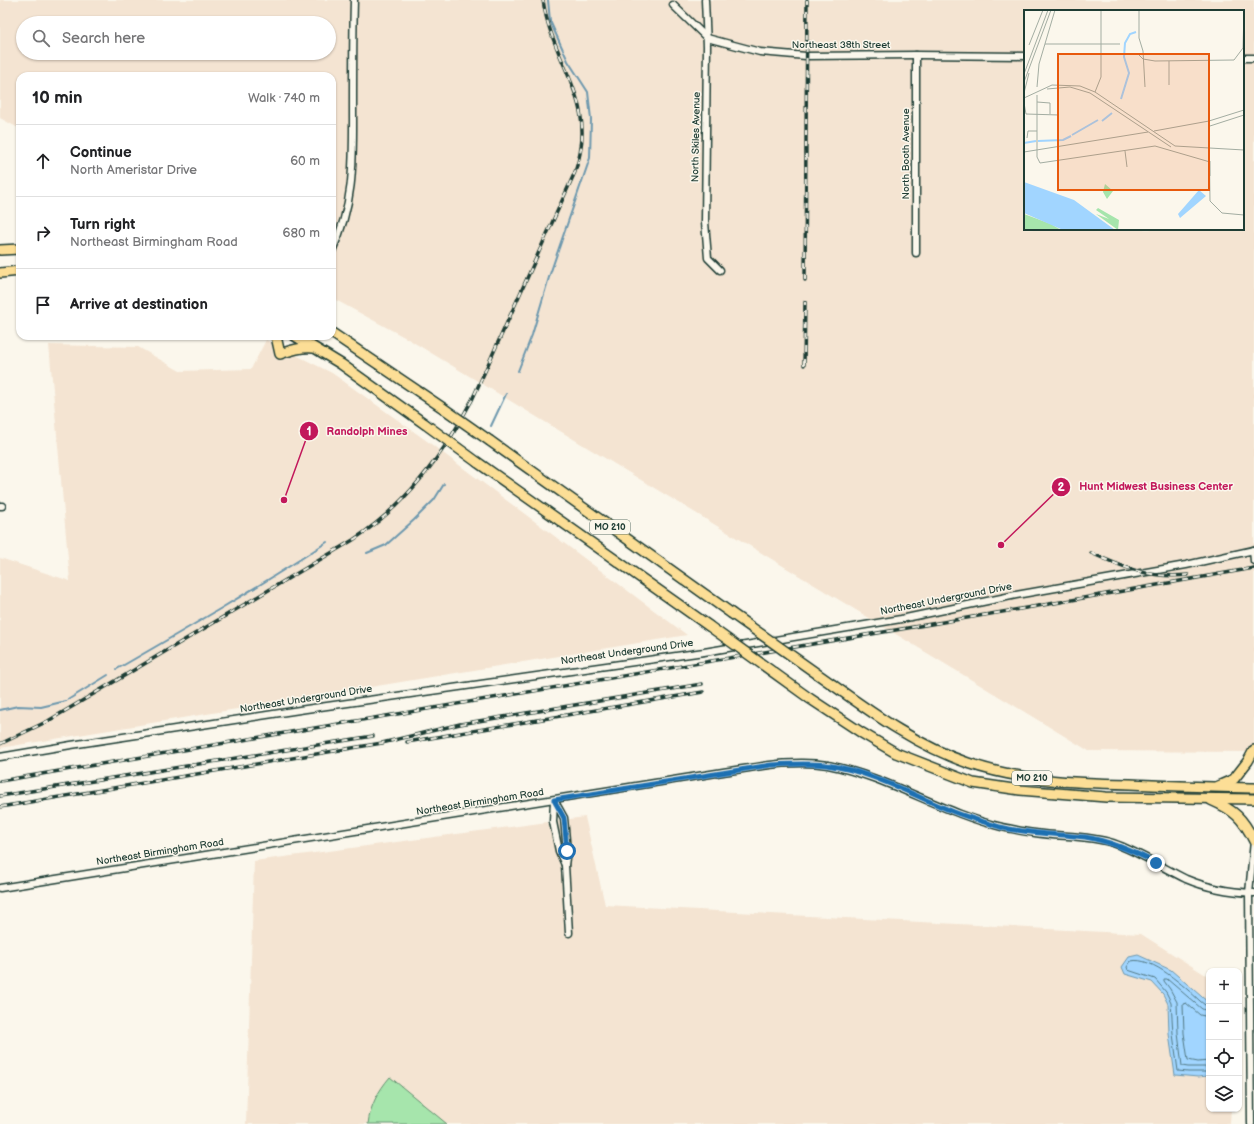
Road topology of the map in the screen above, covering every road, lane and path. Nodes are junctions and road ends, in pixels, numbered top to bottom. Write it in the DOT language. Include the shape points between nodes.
graph roads {
  1 [pos="354,0"];
  2 [pos="705,0"];
  3 [pos="673,5"];
  4 [pos="707,38"];
  5 [pos="916,55"];
  6 [pos="1024,56"];
  7 [pos="336,243"];
  8 [pos="16,249"];
  9 [pos="0,250"];
  10 [pos="916,252"];
  11 [pos="720,270"];
  12 [pos="16,271"];
  13 [pos="0,273"];
  14 [pos="336,337"];
  15 [pos="277,340"];
  16 [pos="301,340"];
  17 [pos="314,348"];
  18 [pos="1253,550"];
  19 [pos="1254,561"];
  20 [pos="1254,750"];
  21 [pos="0,757"];
  22 [pos="1217,787"];
  23 [pos="1254,788"];
  24 [pos="1206,798"];
  25 [pos="1254,799"];
  26 [pos="554,800"];
  27 [pos="1254,841"];
  28 [pos="565,865"];
  29 [pos="0,888"];
  30 [pos="1252,893"];
  31 [pos="570,932"];
  32 [pos="1251,1124"];
  1 -- 7 [label="street" via="352,184 345,219"];
  2 -- 4 [label="street, North Skiles Avenue"];
  3 -- 4 [label="street, Northeast 38th Street"];
  4 -- 5 [label="street, Northeast 38th Street" via="774,54"];
  4 -- 11 [label="street, North Skiles Avenue" via="705,222 708,258"];
  5 -- 6 [label="street, Northeast 38th Street"];
  5 -- 10 [label="street, North Booth Avenue"];
  8 -- 9 [label="highway"];
  12 -- 13 [label="highway"];
  14 -- 22 [label="highway, MO 210, bridge" via="490,441 880,719 916,740 968,763 1017,776 1074,782"];
  15 -- 17 [label="highway" via="280,354 300,348"];
  16 -- 17 [label="highway, MO 210"];
  17 -- 24 [label="highway, MO 210, bridge" via="341,364 809,698 896,753 973,783 1020,790 1106,797"];
  18 -- 19 [label="street"];
  18 -- 21 [label="street, Northeast Underground Drive" via="901,619 704,652 313,708"];
  20 -- 22 [label="highway" via="1234,779"];
  22 -- 23 [label="highway, MO 210"];
  24 -- 25 [label="highway, MO 210"];
  24 -- 27 [label="highway" via="1232,811 1244,822"];
  26 -- 28 [label="street" via="553,822 559,851"];
  26 -- 28 [label="street" via="564,818 567,851"];
  26 -- 29 [label="street, Northeast Birmingham Road"];
  26 -- 30 [label="street, Northeast Birmingham Road" via="771,765 827,765 879,779 955,812 1001,827 1111,843 1134,851 1187,879 1214,888"];
  27 -- 30 [label="street"];
  28 -- 31 [label="street"];
  30 -- 32 [label="street"];
}
